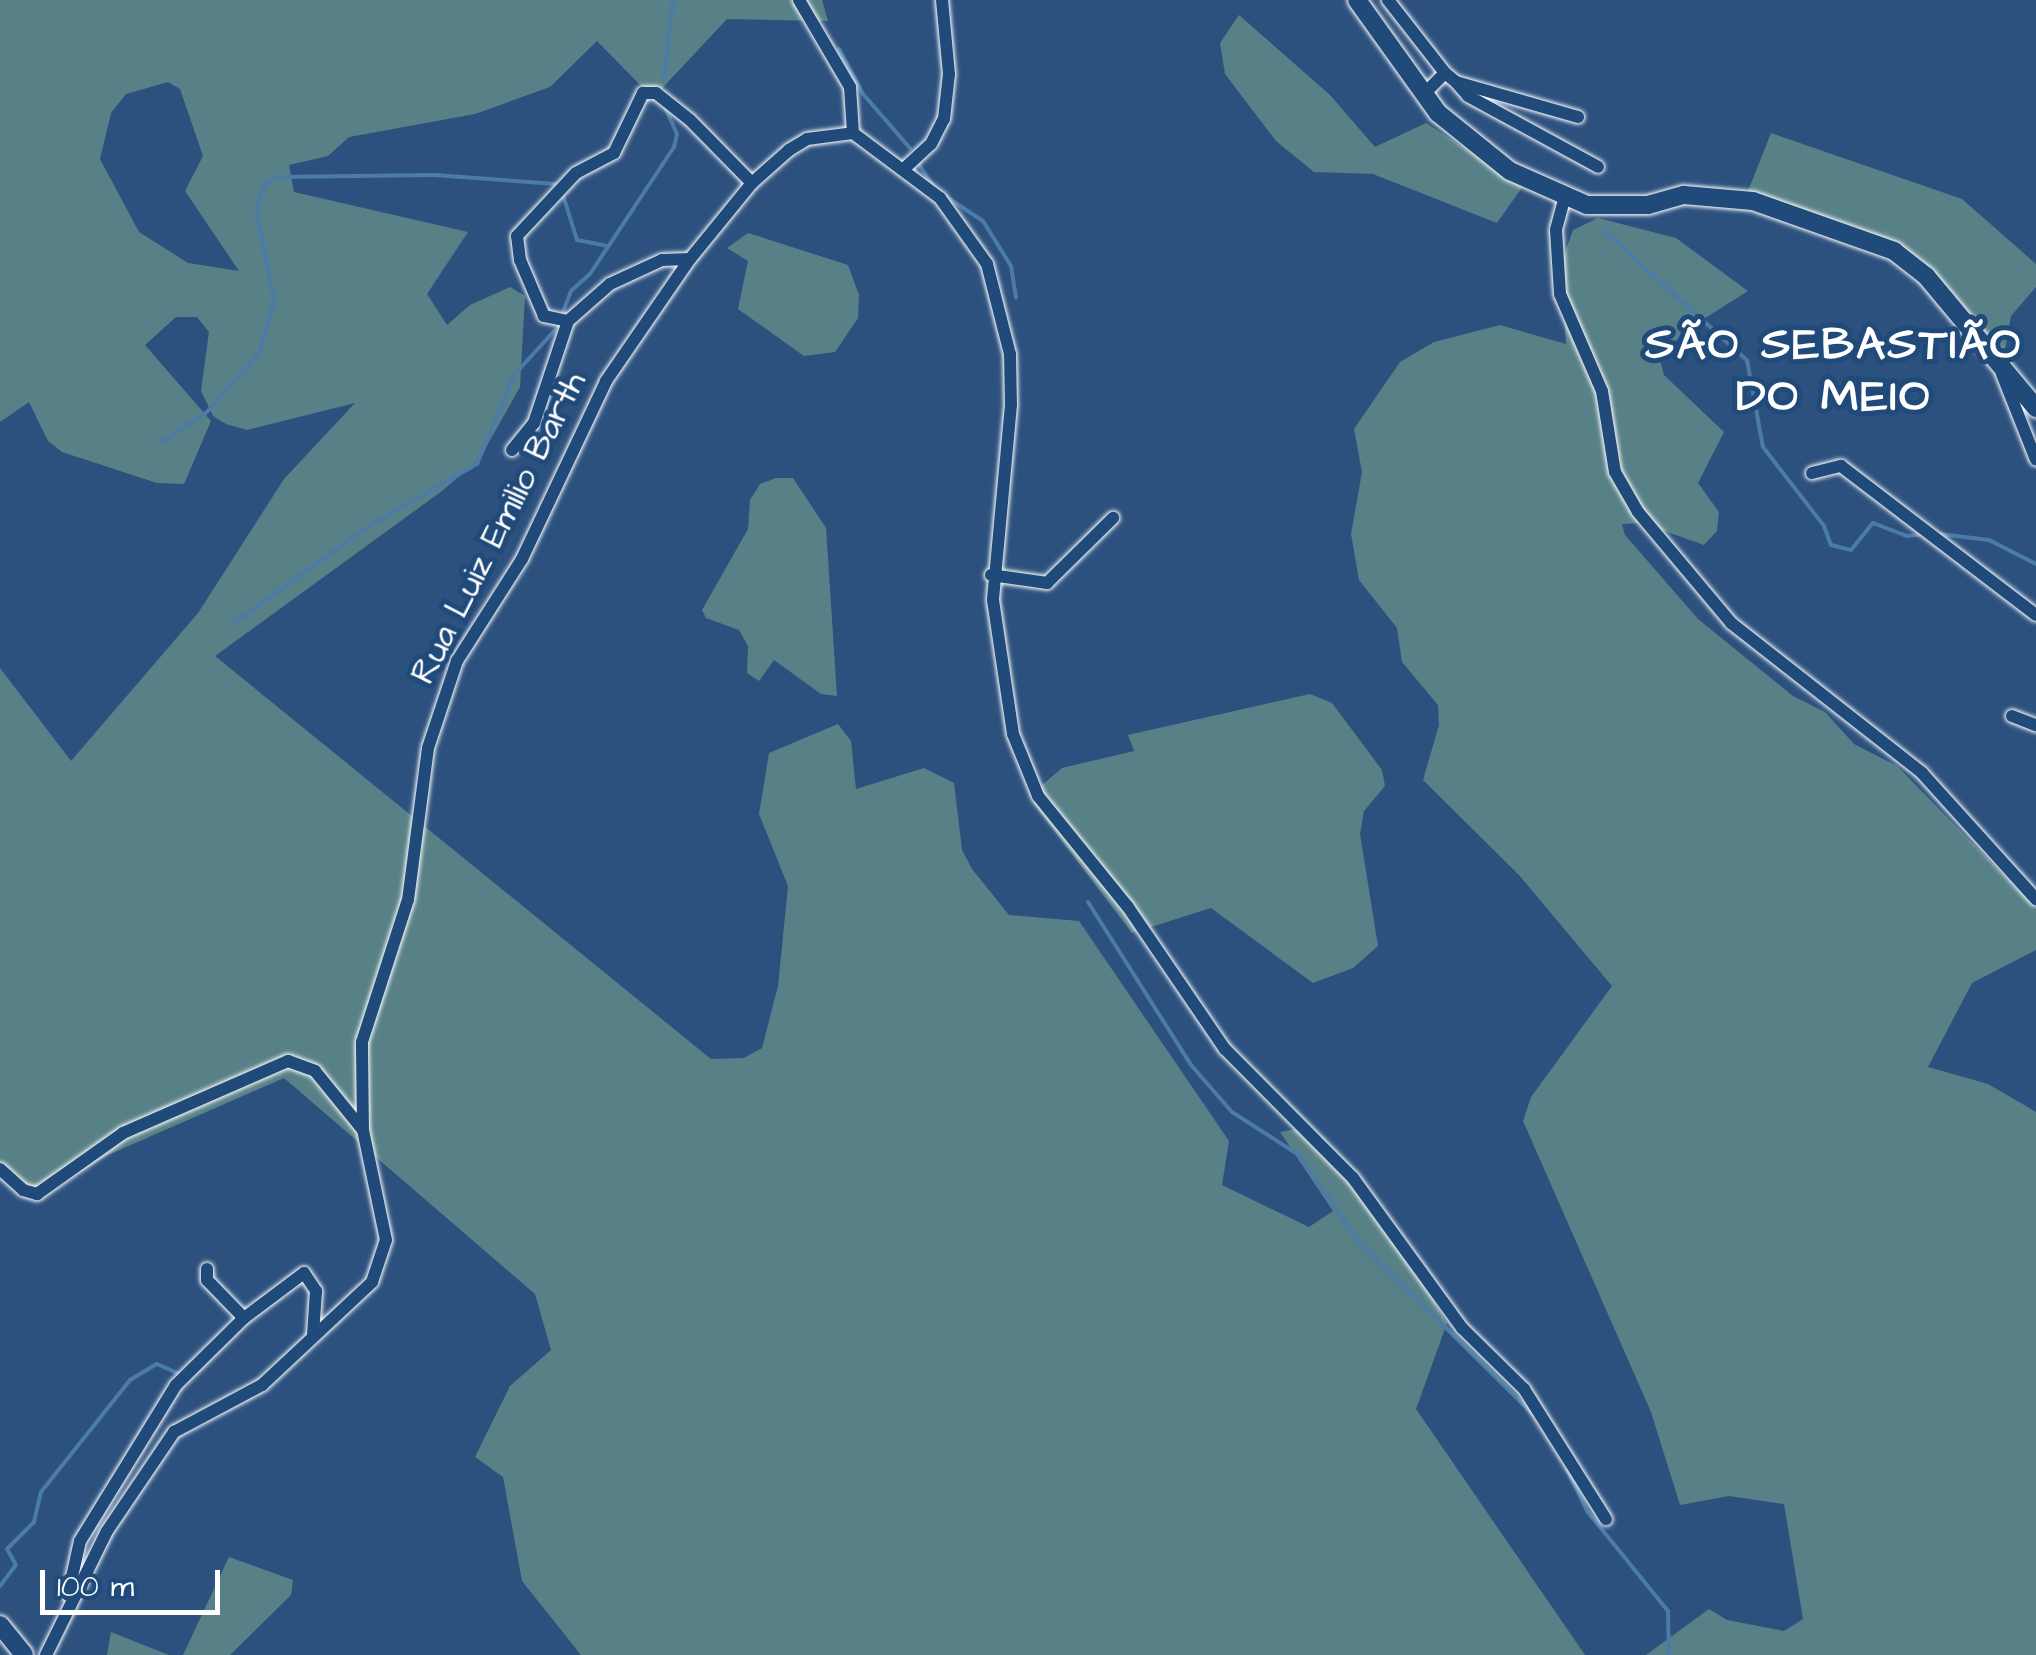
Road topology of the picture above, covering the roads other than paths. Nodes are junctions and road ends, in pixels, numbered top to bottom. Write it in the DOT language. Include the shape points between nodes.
graph roads {
  1 [pos="798,0"];
  2 [pos="942,0"];
  3 [pos="1357,0"];
  4 [pos="1388,0"];
  5 [pos="1450,77"];
  6 [pos="1422,95"];
  7 [pos="1578,117"];
  8 [pos="853,133"];
  9 [pos="906,167"];
  10 [pos="1598,168"];
  11 [pos="752,183"];
  12 [pos="1565,196"];
  13 [pos="690,259"];
  14 [pos="568,321"];
  15 [pos="1997,360"];
  16 [pos="2036,408"];
  17 [pos="512,450"];
  18 [pos="2036,460"];
  19 [pos="1812,473"];
  20 [pos="1113,518"];
  21 [pos="991,575"];
  22 [pos="2036,615"];
  23 [pos="2012,716"];
  24 [pos="2036,725"];
  25 [pos="2036,898"];
  26 [pos="363,1130"];
  27 [pos="0,1169"];
  28 [pos="207,1269"];
  29 [pos="244,1318"];
  30 [pos="313,1335"];
  31 [pos="1606,1519"];
  32 [pos="67,1603"];
  33 [pos="0,1625"];
  34 [pos="24,1655"];
  35 [pos="46,1655"];
  1 -- 8 [label="street" via="850,87"];
  2 -- 9 [label="street" via="950,74 944,119 931,144"];
  3 -- 6 [label="street"];
  4 -- 5 [label="street"];
  5 -- 6 [label="street"];
  5 -- 7 [label="street"];
  5 -- 10 [label="street" via="1468,96"];
  6 -- 12 [label="street" via="1510,172"];
  8 -- 9 [label="street"];
  8 -- 11 [label="street, Rua Luiz Emilio Barth" via="807,138"];
  9 -- 21 [label="street" via="940,198 987,264 1010,354 1011,405"];
  11 -- 13 [label="street, Rua Luiz Emilio Barth"];
  11 -- 14 [label="street" via="690,120 656,93 643,93 614,152 576,172 518,236 520,260 544,316"];
  12 -- 15 [label="street" via="1615,206 1716,194 1839,227 1894,251 1926,276"];
  12 -- 25 [label="street" via="1556,230 1560,294 1602,391 1615,472 1638,512 1731,622 1922,773"];
  13 -- 14 [label="street" via="662,260 610,284"];
  13 -- 26 [label="street, Rua Luiz Emilio Barth" via="620,357 522,559 457,661 428,748 408,900 362,1042"];
  14 -- 17 [label="street" via="534,423"];
  15 -- 16 [label="street"];
  15 -- 18 [label="street"];
  19 -- 22 [label="street" via="1840,466"];
  20 -- 21 [label="street" via="1047,583"];
  21 -- 31 [label="street" via="1013,734 1038,796 1128,907 1225,1049 1353,1178 1462,1328 1524,1389"];
  23 -- 24 [label="street"];
  26 -- 27 [label="street" via="315,1071 288,1061 123,1133 37,1194"];
  26 -- 30 [label="street, Rua Luiz Emilio Barth" via="386,1240 382,1258 372,1282"];
  28 -- 29 [label="street" via="207,1280"];
  29 -- 30 [label="street" via="304,1273 316,1291"];
  29 -- 32 [label="street" via="176,1385 129,1454 80,1541"];
  30 -- 32 [label="street, Rua Luiz Emilio Barth" via="262,1386 174,1432"];
  32 -- 35 [label="street, Rua Luiz Emilio Barth"];
  33 -- 34 [label="street"];
}
